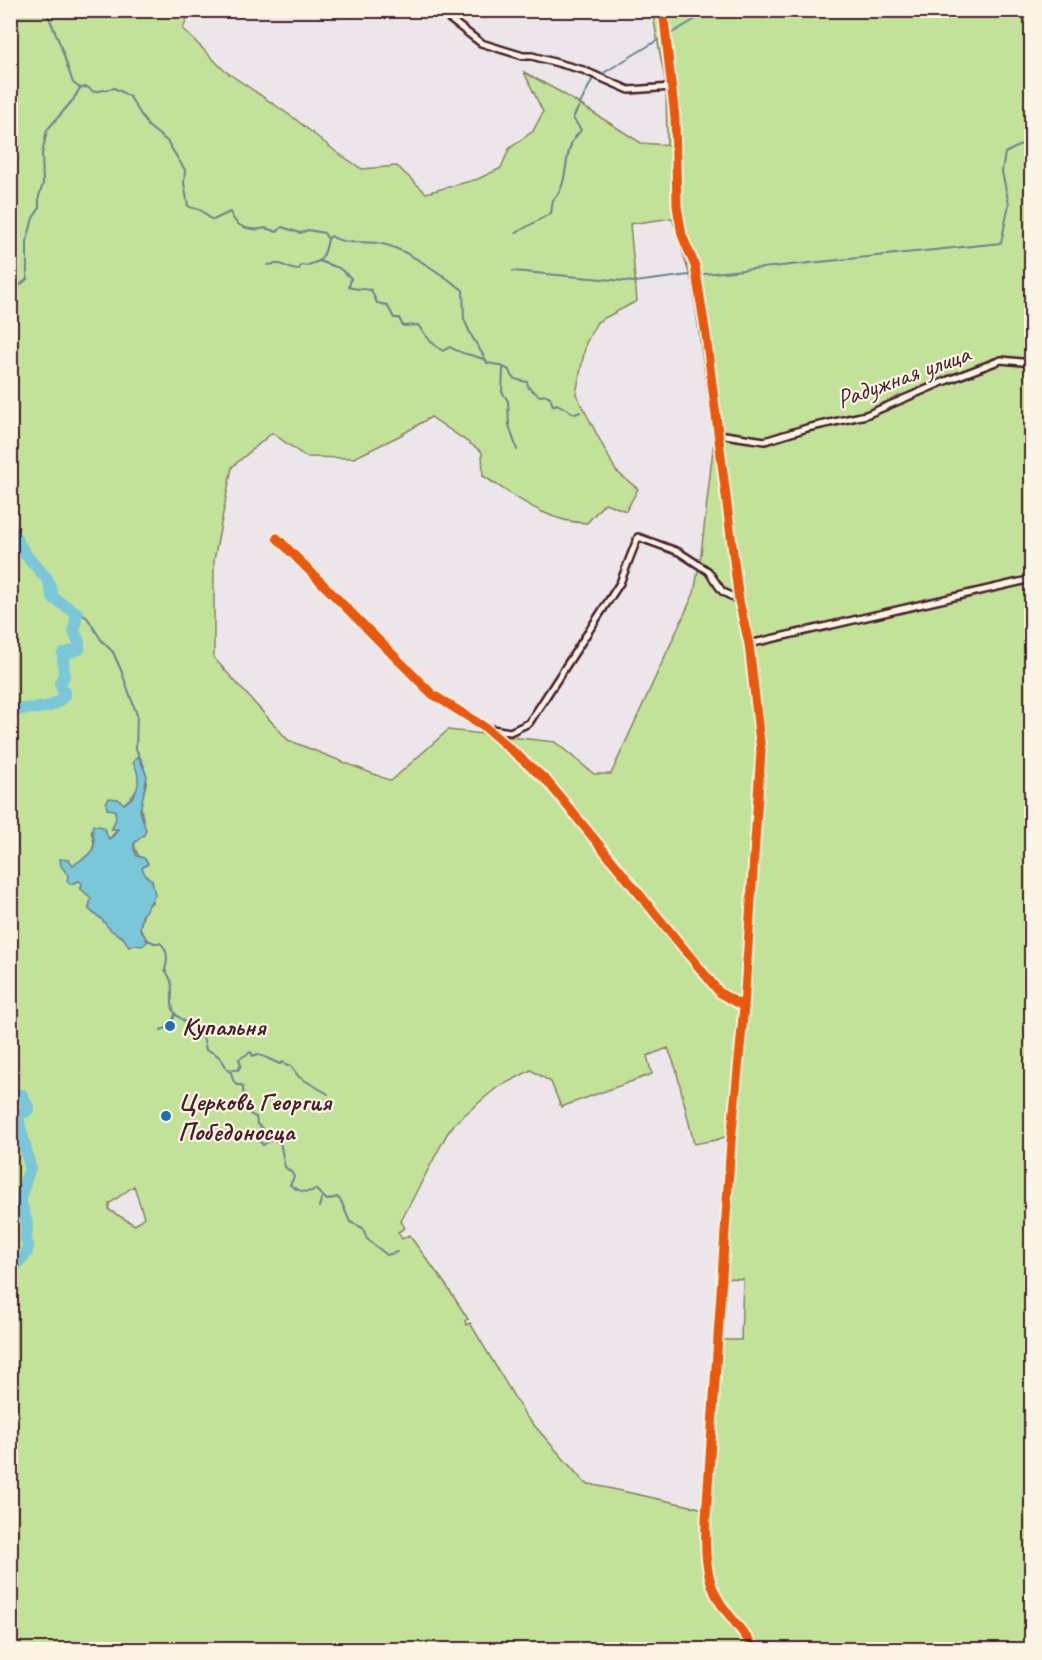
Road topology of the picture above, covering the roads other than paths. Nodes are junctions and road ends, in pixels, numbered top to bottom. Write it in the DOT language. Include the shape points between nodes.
graph roads {
  1 [pos="438,10"];
  2 [pos="663,10"];
  3 [pos="672,87"];
  4 [pos="1032,363"];
  5 [pos="718,434"];
  6 [pos="277,538"];
  7 [pos="1032,579"];
  8 [pos="739,601"];
  9 [pos="749,644"];
  10 [pos="486,728"];
  11 [pos="744,1007"];
  12 [pos="755,1650"];
  1 -- 3 [label="street" via="481,43 583,70 629,90"];
  2 -- 3 [label="street"];
  3 -- 5 [label="street" via="677,206 682,235 695,266"];
  4 -- 5 [label="street, Радужная улица" via="1001,360 866,415 765,441"];
  5 -- 8 [label="street"];
  6 -- 10 [label="street" via="432,694"];
  7 -- 9 [label="street"];
  8 -- 9 [label="street"];
  8 -- 10 [label="street" via="722,591 708,571 679,552 638,537 620,583 529,723 510,732"];
  9 -- 11 [label="street" via="760,751"];
  10 -- 11 [label="street" via="547,781 720,993"];
  11 -- 12 [label="street" via="729,1176 705,1558 720,1603"];
}
